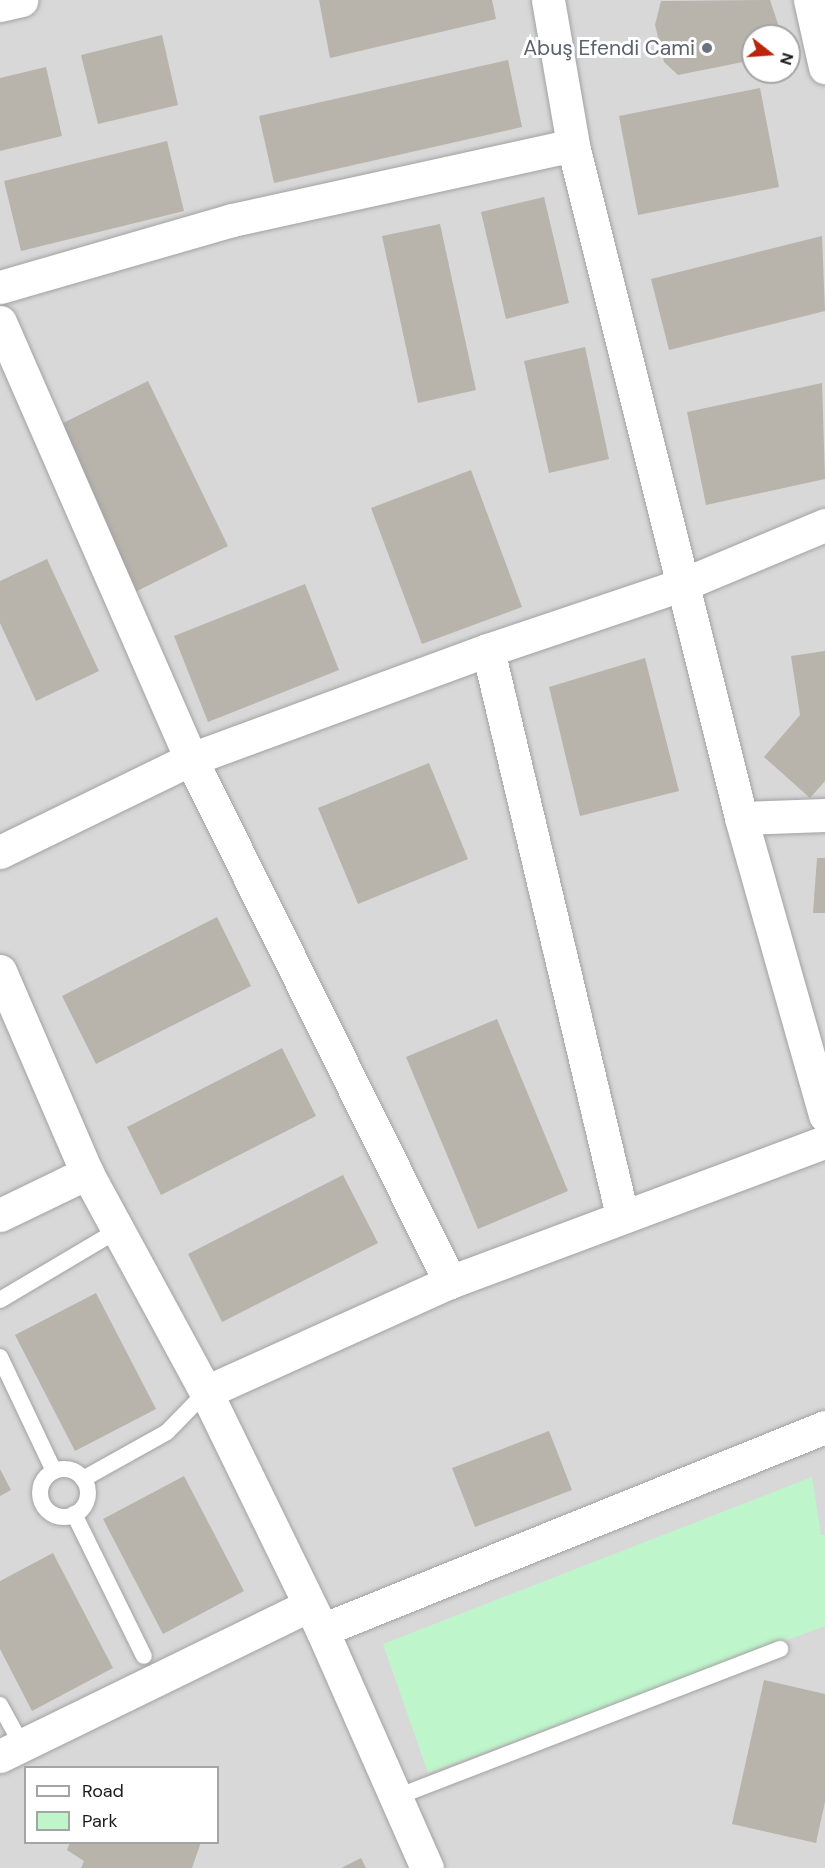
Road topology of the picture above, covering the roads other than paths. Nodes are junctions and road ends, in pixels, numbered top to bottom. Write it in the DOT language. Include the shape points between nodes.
graph roads {
  1 [pos="21,0"];
  2 [pos="548,0"];
  3 [pos="810,0"];
  4 [pos="0,5"];
  5 [pos="825,67"];
  6 [pos="573,145"];
  7 [pos="0,287"];
  8 [pos="0,322"];
  9 [pos="825,525"];
  10 [pos="684,584"];
  11 [pos="488,650"];
  12 [pos="191,759"];
  13 [pos="825,815"];
  14 [pos="741,818"];
  15 [pos="0,852"];
  16 [pos="0,971"];
  17 [pos="825,1115"];
  18 [pos="825,1142"];
  19 [pos="87,1173"];
  20 [pos="0,1215"];
  21 [pos="622,1215"];
  22 [pos="118,1230"];
  23 [pos="450,1282"];
  24 [pos="0,1300"];
  25 [pos="0,1357"];
  26 [pos="206,1392"];
  27 [pos="825,1426"];
  28 [pos="54,1471"];
  29 [pos="83,1479"];
  30 [pos="75,1514"];
  31 [pos="315,1617"];
  32 [pos="780,1649"];
  33 [pos="144,1656"];
  34 [pos="0,1705"];
  35 [pos="11,1751"];
  36 [pos="394,1798"];
  37 [pos="427,1868"];
  1 -- 4 [label="street"];
  2 -- 6 [label="street"];
  3 -- 5 [label="street"];
  6 -- 7 [label="street" via="232,220"];
  6 -- 10 [label="street"];
  8 -- 12 [label="street"];
  9 -- 10 [label="street"];
  10 -- 11 [label="street"];
  10 -- 14 [label="street"];
  11 -- 12 [label="street"];
  11 -- 21 [label="street"];
  12 -- 15 [label="street"];
  12 -- 23 [label="street"];
  13 -- 14 [label="street"];
  14 -- 17 [label="street"];
  16 -- 19 [label="street"];
  18 -- 21 [label="street"];
  19 -- 20 [label="street"];
  19 -- 22 [label="street"];
  21 -- 23 [label="street"];
  22 -- 24 [label="lane"];
  22 -- 26 [label="street"];
  23 -- 26 [label="street"];
  25 -- 28 [label="lane"];
  26 -- 29 [label="lane" via="167,1432"];
  26 -- 31 [label="street"];
  27 -- 31 [label="street"];
  28 -- 29 [label="lane" via="70,1470"];
  28 -- 30 [label="lane" via="42,1483 45,1507 58,1516"];
  29 -- 30 [label="lane" via="88,1494"];
  30 -- 33 [label="lane"];
  31 -- 35 [label="street"];
  31 -- 36 [label="street"];
  32 -- 36 [label="lane"];
  34 -- 35 [label="lane"];
  36 -- 37 [label="street"];
}
